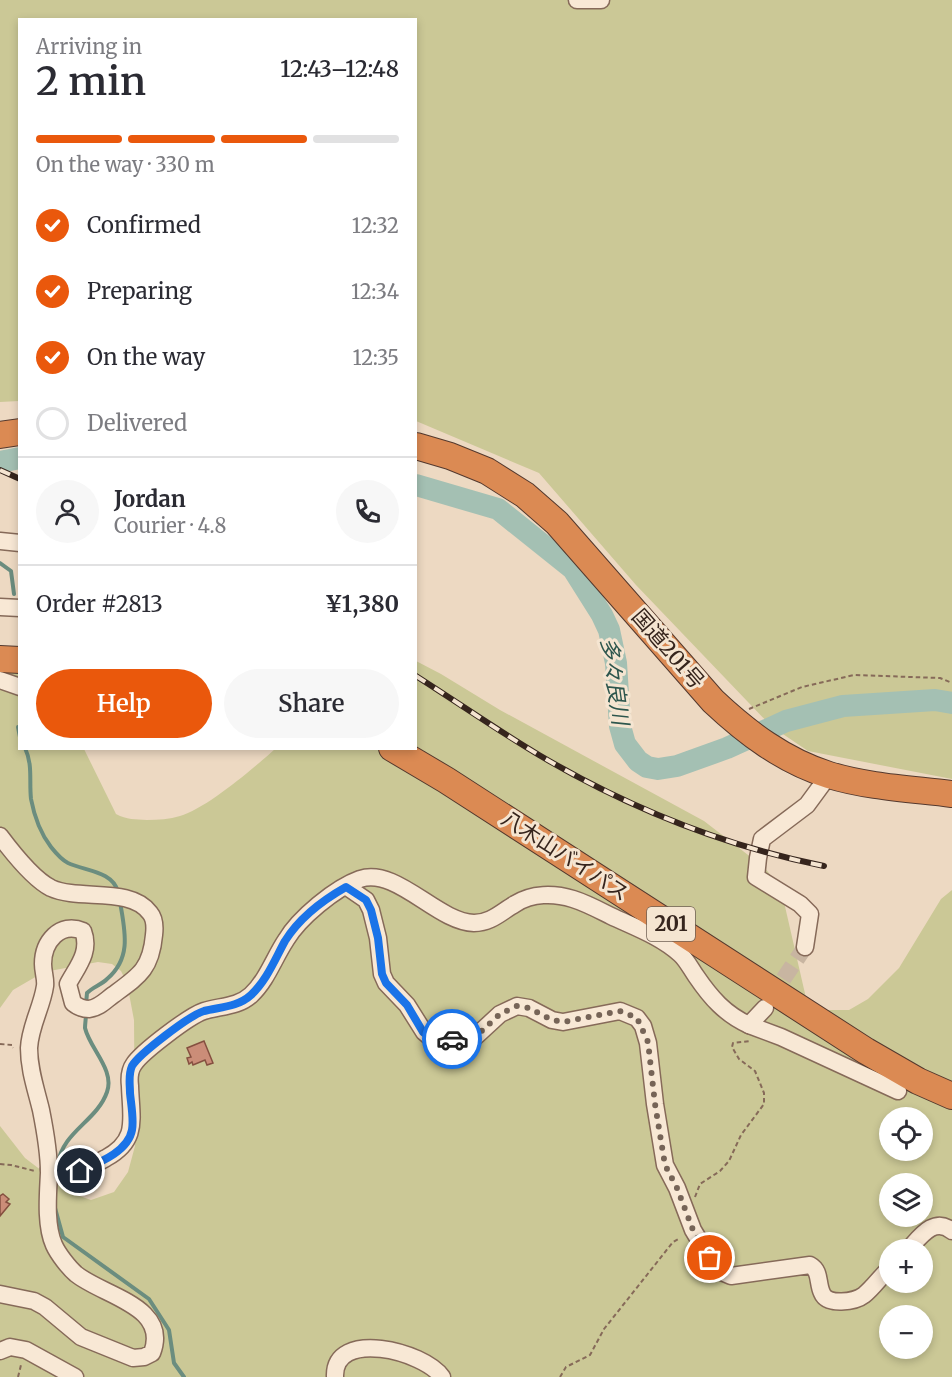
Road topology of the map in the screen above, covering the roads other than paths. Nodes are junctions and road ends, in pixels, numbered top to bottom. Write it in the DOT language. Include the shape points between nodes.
graph roads {
  1 [pos="577,0"];
  2 [pos="601,0"];
  3 [pos="18,432"];
  4 [pos="0,435"];
  5 [pos="417,446"];
  6 [pos="1,542"];
  7 [pos="18,543"];
  8 [pos="0,607"];
  9 [pos="18,608"];
  10 [pos="0,642"];
  11 [pos="18,643"];
  12 [pos="0,659"];
  13 [pos="18,660"];
  14 [pos="0,680"];
  15 [pos="18,686"];
  16 [pos="417,746"];
  17 [pos="395,750"];
  18 [pos="829,775"];
  19 [pos="952,794"];
  20 [pos="0,836"];
  21 [pos="346,887"];
  22 [pos="805,947"];
  23 [pos="765,1008"];
  24 [pos="750,1033"];
  25 [pos="952,1078"];
  26 [pos="898,1091"];
  27 [pos="952,1096"];
  28 [pos="49,1171"];
  29 [pos="952,1230"];
  30 [pos="919,1239"];
  31 [pos="879,1279"];
  32 [pos="0,1294"];
  33 [pos="0,1351"];
  34 [pos="75,1377"];
  35 [pos="335,1377"];
  36 [pos="442,1377"];
  1 -- 2 [label="street"];
  3 -- 4 [label="highway"];
  5 -- 18 [label="highway, 国道201号" via="487,471 525,495 557,523 713,701 764,743"];
  6 -- 7 [label="street"];
  8 -- 9 [label="street"];
  10 -- 11 [label="highway"];
  12 -- 13 [label="highway"];
  14 -- 15 [label="street"];
  16 -- 25 [label="highway, 八木山バイパス / 201" via="876,1038"];
  17 -- 27 [label="highway, 八木山バイパス / 201" via="866,1051"];
  18 -- 19 [label="highway, 国道201号"];
  18 -- 22 [label="street" via="807,805 762,839 758,858 756,877 810,914"];
  20 -- 28 [label="street" via="52,888 130,899 142,904 155,924 151,959 138,977 90,1009 73,1003 68,984 86,950 83,931 64,929 46,945 46,983 29,1056"];
  21 -- 24 [label="street" via="361,879 378,878 452,917 484,923 526,897 573,899 682,955 713,1000"];
  21 -- 28 [label="street" via="322,901 287,938 265,978 251,994 241,1002 192,1018 133,1065 129,1074 132,1129 120,1149 80,1171"];
  21 -- 31 [label="street" via="366,900 371,910 386,983 431,1038 475,1037 500,1014 517,1006 563,1022 620,1011 637,1018 648,1042 665,1165 693,1230 722,1274 731,1276 810,1264 818,1272 822,1294 832,1301 863,1296"];
  23 -- 24 [label="street"];
  24 -- 26 [label="street" via="781,1037"];
  28 -- 32 [label="street" via="46,1194 54,1245 75,1273 152,1321 152,1353 133,1358 81,1337 34,1301"];
  29 -- 30 [label="street" via="937,1225"];
  33 -- 34 [label="street" via="10,1347 26,1350"];
  35 -- 36 [label="street" via="338,1360 348,1353 384,1348 429,1365"];
}
